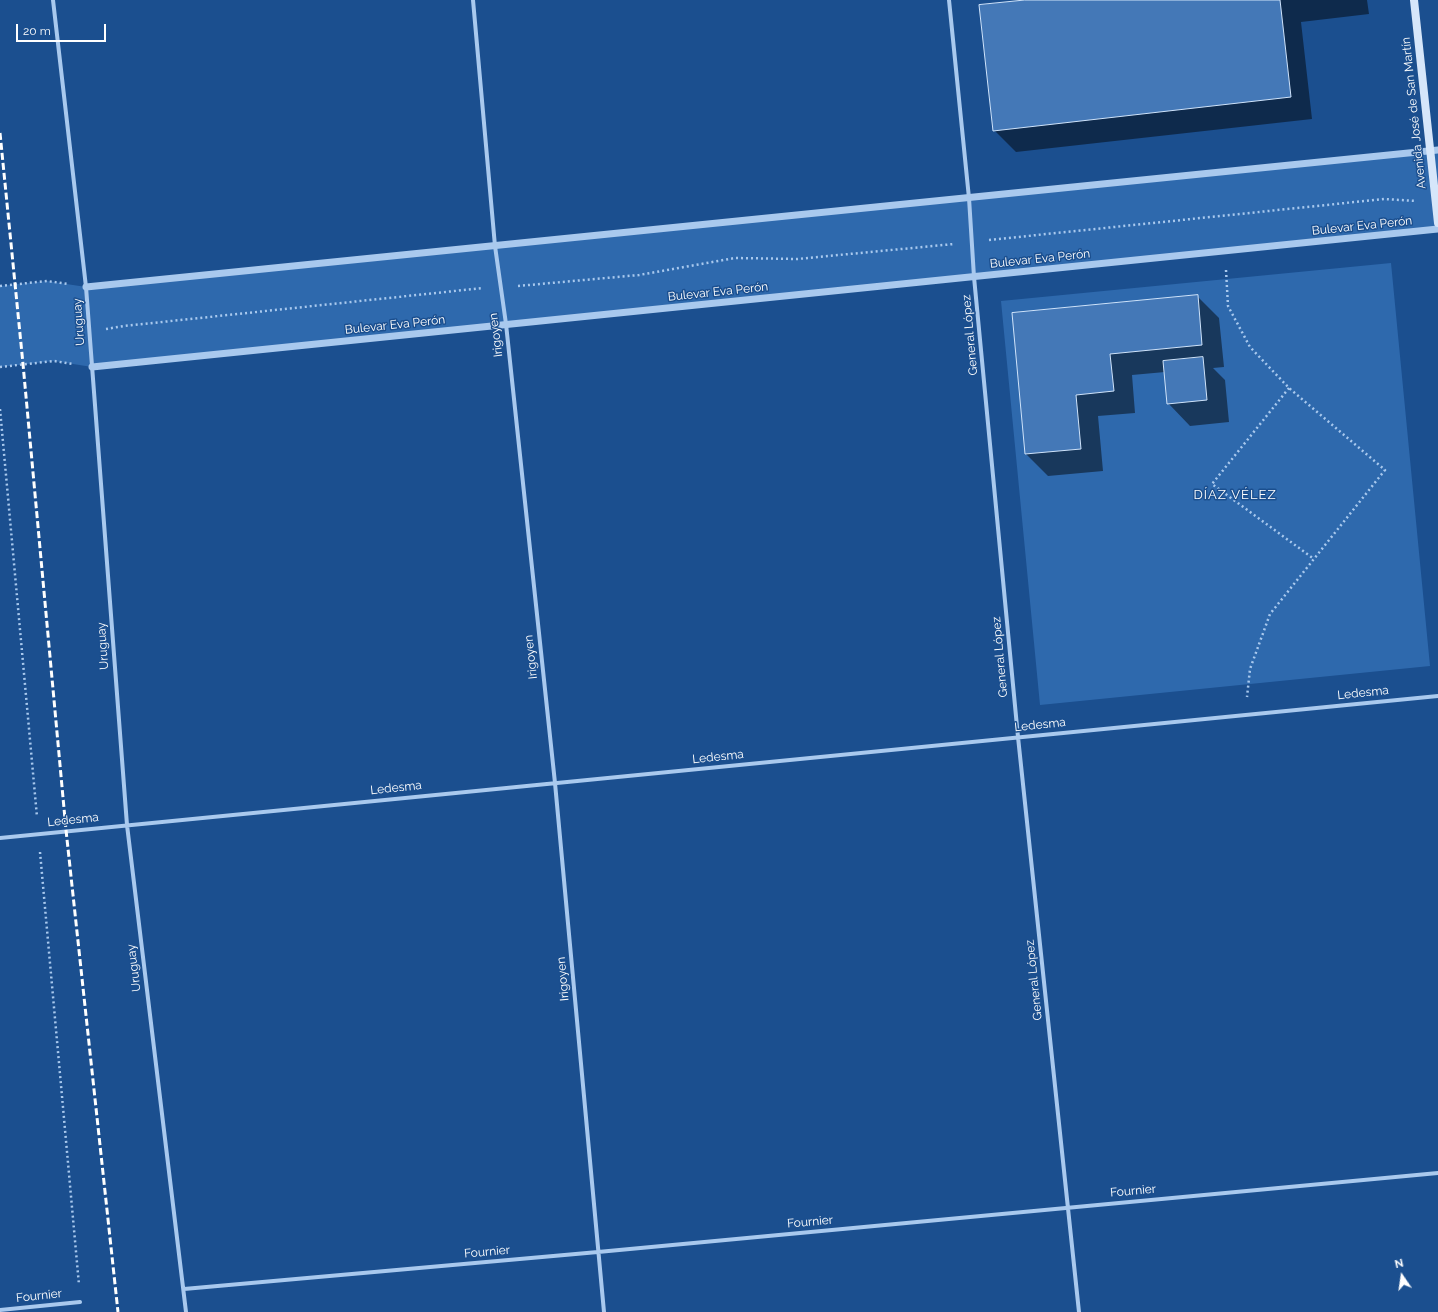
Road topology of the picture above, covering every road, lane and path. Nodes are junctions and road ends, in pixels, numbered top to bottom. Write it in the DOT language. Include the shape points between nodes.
graph roads {
  1 [pos="53,0"];
  2 [pos="473,0"];
  3 [pos="949,0"];
  4 [pos="1414,0"];
  5 [pos="1434,150"];
  6 [pos="970,198"];
  7 [pos="1436,202"];
  8 [pos="1438,223"];
  9 [pos="1438,230"];
  10 [pos="972,242"];
  11 [pos="495,246"];
  12 [pos="1225,251"];
  13 [pos="974,277"];
  14 [pos="0,286"];
  15 [pos="86,287"];
  16 [pos="500,287"];
  17 [pos="506,324"];
  18 [pos="90,332"];
  19 [pos="0,367"];
  20 [pos="92,367"];
  21 [pos="1289,388"];
  22 [pos="0,409"];
  23 [pos="1314,559"];
  24 [pos="1438,696"];
  25 [pos="1244,715"];
  26 [pos="1018,737"];
  27 [pos="555,783"];
  28 [pos="127,825"];
  29 [pos="38,834"];
  30 [pos="0,838"];
  31 [pos="1438,1173"];
  32 [pos="1069,1207"];
  33 [pos="598,1252"];
  34 [pos="184,1289"];
  35 [pos="80,1302"];
  36 [pos="0,1310"];
  37 [pos="186,1312"];
  38 [pos="604,1312"];
  39 [pos="1079,1312"];
  1 -- 15 [label="street, Uruguay"];
  2 -- 11 [label="street, Irigoyen"];
  3 -- 6 [label="street, General López"];
  4 -- 5 [label="main road, Avenida José de San Martín"];
  5 -- 6 [label="street"];
  5 -- 7 [label="main road, Avenida José de San Martín"];
  6 -- 10 [label="street, General López"];
  6 -- 11 [label="street"];
  7 -- 8 [label="main road, Avenida José de San Martín"];
  7 -- 10 [label="path" via="1384,199"];
  9 -- 12 [label="street, Bulevar Eva Perón"];
  10 -- 13 [label="street, General López"];
  10 -- 16 [label="path" via="797,259 735,258 639,275"];
  11 -- 15 [label="street"];
  11 -- 16 [label="street, Irigoyen"];
  12 -- 13 [label="street, Bulevar Eva Perón"];
  12 -- 21 [label="path" via="1228,306 1250,347"];
  13 -- 17 [label="street, Bulevar Eva Perón"];
  13 -- 26 [label="street, General López"];
  14 -- 15 [label="path" via="47,281"];
  15 -- 18 [label="street, Uruguay"];
  16 -- 17 [label="street, Irigoyen"];
  16 -- 18 [label="path" via="132,325"];
  17 -- 20 [label="street, Bulevar Eva Perón"];
  17 -- 27 [label="street, Irigoyen"];
  18 -- 20 [label="street, Uruguay"];
  19 -- 20 [label="path" via="54,361"];
  20 -- 28 [label="street, Uruguay"];
  21 -- 23 [label="path" via="1385,470"];
  21 -- 23 [label="path" via="1212,484"];
  22 -- 29 [label="path"];
  23 -- 25 [label="path" via="1270,614 1250,669"];
  24 -- 25 [label="street, Ledesma"];
  25 -- 26 [label="street, Ledesma"];
  26 -- 27 [label="street, Ledesma"];
  26 -- 32 [label="street, General López"];
  27 -- 28 [label="street, Ledesma"];
  27 -- 33 [label="street, Irigoyen"];
  28 -- 29 [label="street, Ledesma"];
  28 -- 34 [label="street, Uruguay"];
  29 -- 30 [label="street, Ledesma"];
  29 -- 35 [label="path"];
  31 -- 32 [label="street, Fournier"];
  32 -- 33 [label="street, Fournier"];
  32 -- 39 [label="street, General López"];
  33 -- 34 [label="street, Fournier"];
  33 -- 38 [label="street, Irigoyen"];
  34 -- 37 [label="street, Uruguay"];
  35 -- 36 [label="street, Fournier"];
}
